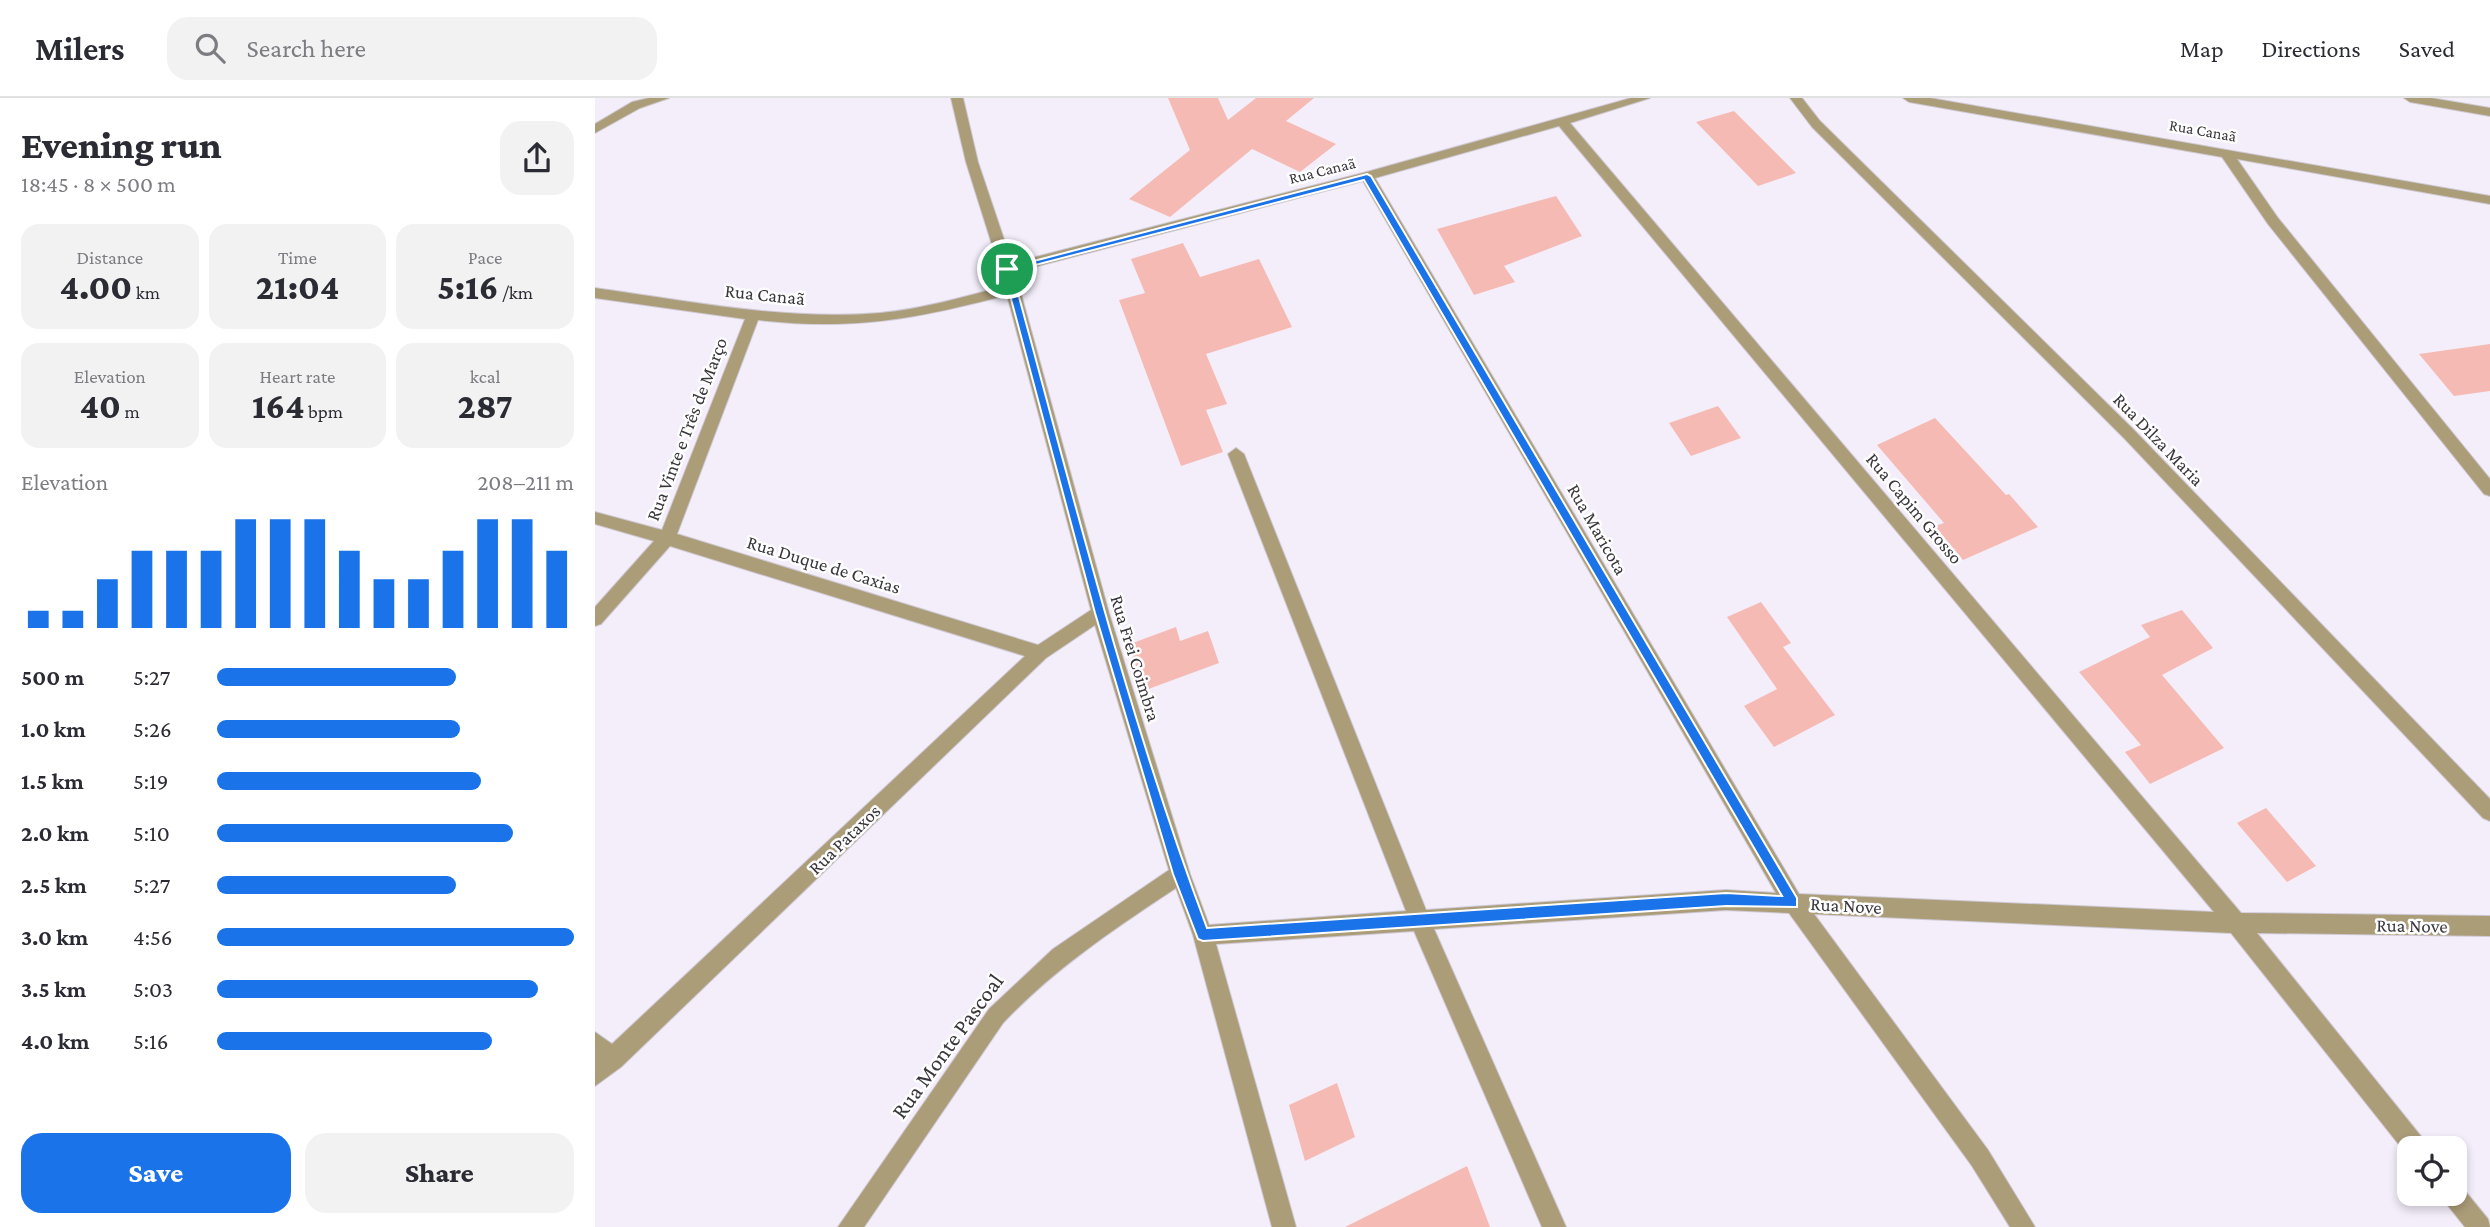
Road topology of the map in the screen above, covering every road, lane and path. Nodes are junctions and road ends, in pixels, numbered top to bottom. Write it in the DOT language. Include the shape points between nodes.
graph roads {
  1 [pos="663,98"];
  2 [pos="957,98"];
  3 [pos="1644,98"];
  4 [pos="1796,98"];
  5 [pos="1909,98"];
  6 [pos="2410,98"];
  7 [pos="638,101"];
  8 [pos="2490,112"];
  9 [pos="1562,120"];
  10 [pos="595,130"];
  11 [pos="2225,152"];
  12 [pos="1367,176"];
  13 [pos="2490,200"];
  14 [pos="1007,269"];
  15 [pos="1012,289"];
  16 [pos="595,293"];
  17 [pos="754,313"];
  18 [pos="1235,454"];
  19 [pos="2490,490"];
  20 [pos="595,518"];
  21 [pos="667,537"];
  22 [pos="1100,613"];
  23 [pos="595,619"];
  24 [pos="1040,653"];
  25 [pos="2490,812"];
  26 [pos="1180,874"];
  27 [pos="1793,902"];
  28 [pos="1419,918"];
  29 [pos="2236,923"];
  30 [pos="2490,926"];
  31 [pos="1203,935"];
  32 [pos="595,1043"];
  33 [pos="613,1059"];
  34 [pos="595,1075"];
  35 [pos="2406,1136"];
  36 [pos="2463,1206"];
  37 [pos="850,1227"];
  38 [pos="1284,1227"];
  39 [pos="1554,1227"];
  40 [pos="2023,1227"];
  41 [pos="2480,1227"];
  1 -- 7 [label="street"];
  2 -- 14 [label="street, Rua Frei Coimbra" via="972,162"];
  3 -- 9 [label="street, Rua Canaã"];
  4 -- 25 [label="street, Rua Dilza Maria" via="1815,124 2138,444"];
  5 -- 11 [label="street, Rua Canaã"];
  6 -- 8 [label="street"];
  7 -- 10 [label="street"];
  9 -- 12 [label="street, Rua Canaã"];
  9 -- 29 [label="street, Rua Capim Grosso"];
  11 -- 13 [label="street, Rua Canaã"];
  11 -- 19 [label="street" via="2273,221"];
  12 -- 14 [label="street, Rua Canaã"];
  12 -- 27 [label="street, Rua Maricota"];
  14 -- 15 [label="street, Rua Frei Coimbra"];
  15 -- 17 [label="street, Rua Canaã" via="881,318 828,320"];
  15 -- 22 [label="street, Rua Frei Coimbra"];
  16 -- 17 [label="street, Rua Canaã"];
  17 -- 21 [label="street, Rua Vinte e Três de Março"];
  18 -- 28 [label="street"];
  20 -- 21 [label="street, Rua Duque de Caxias"];
  21 -- 23 [label="street, Rua Vinte e Três de Março"];
  21 -- 24 [label="street, Rua Duque de Caxias"];
  22 -- 24 [label="street, Rua Pataxos"];
  22 -- 26 [label="street, Rua Frei Coimbra"];
  24 -- 33 [label="street, Rua Pataxos"];
  26 -- 31 [label="street, Rua Frei Coimbra"];
  26 -- 37 [label="street, Rua Monte Pascoal" via="1042,968 1016,993"];
  27 -- 28 [label="street, Rua Nove" via="1726,900"];
  27 -- 29 [label="street, Rua Nove"];
  27 -- 40 [label="street, Rua Maricota" via="1980,1158"];
  28 -- 31 [label="street, Rua Nove"];
  28 -- 39 [label="street"];
  29 -- 30 [label="street, Rua Nove"];
  29 -- 35 [label="street, Rua Capim Grosso"];
  31 -- 38 [label="street, Rua Frei Coimbra"];
  32 -- 33 [label="street"];
  33 -- 34 [label="street, Rua Pataxos"];
  36 -- 41 [label="street"];
}
